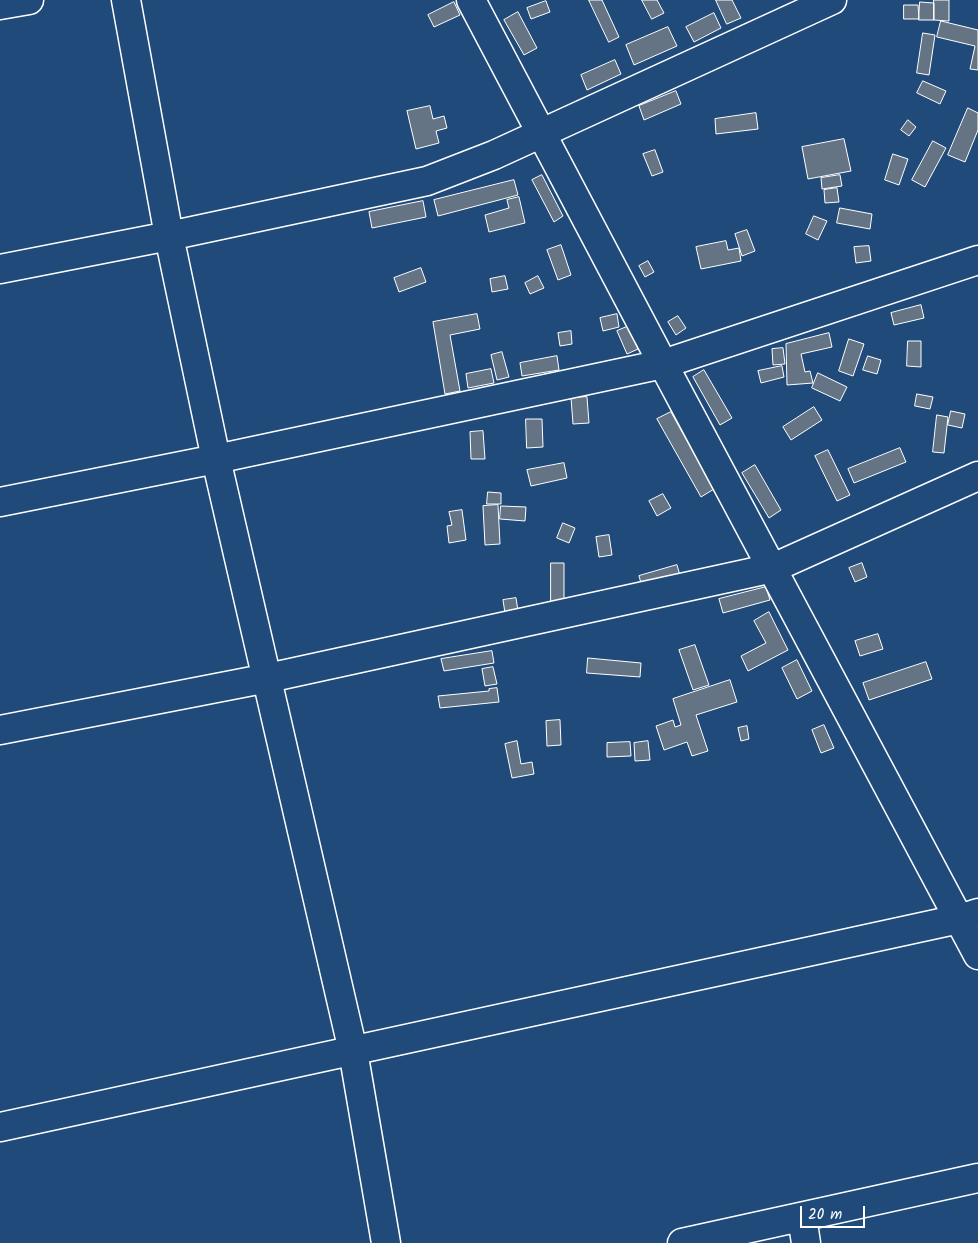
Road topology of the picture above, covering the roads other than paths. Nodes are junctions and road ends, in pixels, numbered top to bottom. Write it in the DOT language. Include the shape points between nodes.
graph roads {
  1 [pos="28,0"];
  2 [pos="126,0"];
  3 [pos="471,0"];
  4 [pos="832,0"];
  5 [pos="0,5"];
  6 [pos="541,132"];
  7 [pos="169,236"];
  8 [pos="978,260"];
  9 [pos="0,270"];
  10 [pos="663,364"];
  11 [pos="216,459"];
  12 [pos="978,476"];
  13 [pos="0,502"];
  14 [pos="773,568"];
  15 [pos="268,678"];
  16 [pos="0,730"];
  17 [pos="968,916"];
  18 [pos="978,955"];
  19 [pos="353,1051"];
  20 [pos="0,1127"];
  21 [pos="978,1178"];
  22 [pos="804,1230"];
  23 [pos="386,1243"];
  24 [pos="682,1243"];
  1 -- 5 [label="street"];
  2 -- 7 [label="street"];
  3 -- 6 [label="street"];
  4 -- 6 [label="street"];
  6 -- 7 [label="street" via="427,182"];
  6 -- 10 [label="street"];
  7 -- 9 [label="street"];
  7 -- 11 [label="street"];
  8 -- 10 [label="street"];
  10 -- 11 [label="street"];
  10 -- 14 [label="street"];
  11 -- 13 [label="street"];
  11 -- 15 [label="street"];
  12 -- 14 [label="street"];
  14 -- 15 [label="street"];
  14 -- 17 [label="street"];
  15 -- 16 [label="street"];
  15 -- 19 [label="street"];
  17 -- 18 [label="street"];
  17 -- 19 [label="street"];
  19 -- 20 [label="street"];
  19 -- 23 [label="street"];
  21 -- 22 [label="street"];
  22 -- 24 [label="street"];
}
